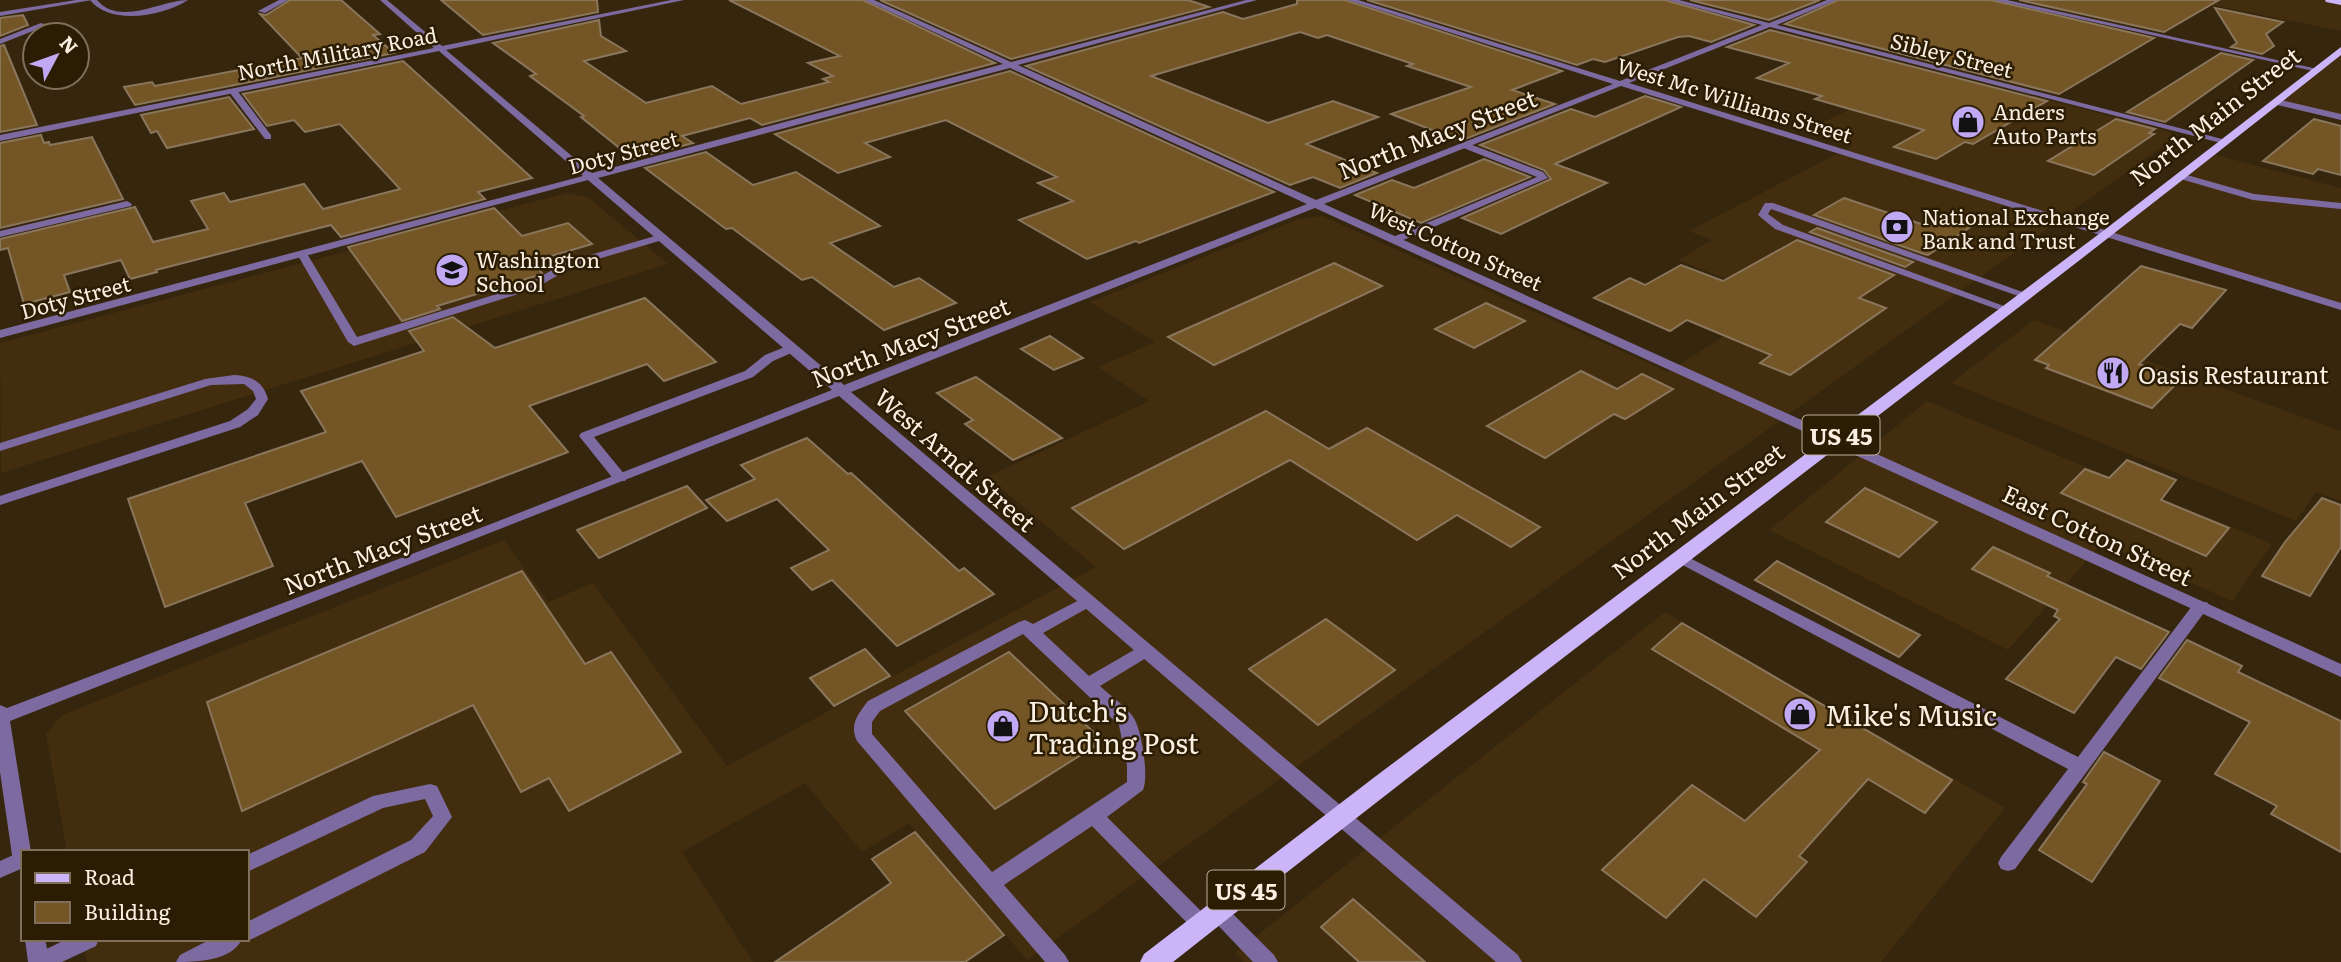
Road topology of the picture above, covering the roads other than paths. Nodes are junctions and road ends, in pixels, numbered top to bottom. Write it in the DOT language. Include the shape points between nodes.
graph roads {
  1 [pos="91,0"];
  2 [pos="185,0"];
  3 [pos="285,0"];
  4 [pos="383,0"];
  5 [pos="681,0"];
  6 [pos="868,0"];
  7 [pos="1254,0"];
  8 [pos="1351,0"];
  9 [pos="1671,0"];
  10 [pos="1833,0"];
  11 [pos="1997,0"];
  12 [pos="2329,0"];
  13 [pos="2341,2"];
  14 [pos="262,12"];
  15 [pos="0,14"];
  16 [pos="1770,25"];
  17 [pos="21,34"];
  18 [pos="0,42"];
  19 [pos="440,49"];
  20 [pos="2341,50"];
  21 [pos="1014,65"];
  22 [pos="2318,70"];
  23 [pos="1625,83"];
  24 [pos="233,91"];
  25 [pos="2276,102"];
  26 [pos="2341,117"];
  27 [pos="268,136"];
  28 [pos="0,138"];
  29 [pos="2225,141"];
  30 [pos="1464,145"];
  31 [pos="592,177"];
  32 [pos="2180,177"];
  33 [pos="1316,203"];
  34 [pos="127,204"];
  35 [pos="2341,206"];
  36 [pos="0,234"];
  37 [pos="2108,234"];
  38 [pos="662,237"];
  39 [pos="1397,239"];
  40 [pos="302,254"];
  41 [pos="2015,302"];
  42 [pos="2341,307"];
  43 [pos="0,334"];
  44 [pos="792,348"];
  45 [pos="841,390"];
  46 [pos="1836,439"];
  47 [pos="0,447"];
  48 [pos="620,478"];
  49 [pos="0,501"];
  50 [pos="1680,558"];
  51 [pos="1087,601"];
  52 [pos="2201,607"];
  53 [pos="1028,629"];
  54 [pos="1145,651"];
  55 [pos="2341,671"];
  56 [pos="1088,685"];
  57 [pos="0,712"];
  58 [pos="0,718"];
  59 [pos="2081,767"];
  60 [pos="1094,816"];
  61 [pos="1339,817"];
  62 [pos="21,850"];
  63 [pos="21,861"];
  64 [pos="2008,863"];
  65 [pos="248,864"];
  66 [pos="0,870"];
  67 [pos="990,884"];
  68 [pos="1210,918"];
  69 [pos="248,931"];
  70 [pos="35,941"];
  71 [pos="85,941"];
  72 [pos="228,941"];
  73 [pos="40,962"];
  74 [pos="187,962"];
  75 [pos="1058,962"];
  76 [pos="1153,962"];
  77 [pos="1268,962"];
  78 [pos="1511,962"];
  1 -- 2 [label="street" via="104,12 124,13"];
  1 -- 15 [label="street"];
  3 -- 14 [label="street"];
  4 -- 19 [label="street, West Arndt Street"];
  5 -- 19 [label="street, North Military Road"];
  6 -- 21 [label="street, West Cotton Street"];
  7 -- 21 [label="street, Doty Street"];
  8 -- 23 [label="street, West Mc Williams Street"];
  9 -- 16 [label="street, Sibley Street"];
  10 -- 16 [label="street, North Macy Street"];
  11 -- 22 [label="street"];
  12 -- 13 [label="main road"];
  16 -- 23 [label="street, North Macy Street"];
  16 -- 29 [label="street, Sibley Street"];
  17 -- 18 [label="street"];
  19 -- 24 [label="street, North Military Road"];
  19 -- 31 [label="street, West Arndt Street"];
  20 -- 22 [label="main road, North Main Street / US 45"];
  21 -- 31 [label="street, Doty Street"];
  21 -- 33 [label="street, West Cotton Street"];
  22 -- 25 [label="main road, North Main Street / US 45"];
  23 -- 30 [label="street, North Macy Street"];
  23 -- 37 [label="street, West Mc Williams Street"];
  24 -- 27 [label="street"];
  24 -- 28 [label="street, North Military Road"];
  25 -- 26 [label="street"];
  25 -- 29 [label="main road, North Main Street / US 45"];
  29 -- 32 [label="main road, North Main Street / US 45"];
  30 -- 33 [label="street, North Macy Street"];
  30 -- 39 [label="street" via="1543,178"];
  31 -- 38 [label="street, West Arndt Street"];
  31 -- 40 [label="street, Doty Street"];
  32 -- 35 [label="street" via="2253,197"];
  32 -- 37 [label="main road, North Main Street / US 45"];
  33 -- 39 [label="street, West Cotton Street"];
  33 -- 45 [label="street, North Macy Street"];
  34 -- 36 [label="street"];
  37 -- 41 [label="main road, North Main Street / US 45"];
  37 -- 42 [label="street, West Mc Williams Street"];
  38 -- 40 [label="street" via="570,264 530,287 354,342"];
  38 -- 44 [label="street, West Arndt Street"];
  39 -- 46 [label="street, West Cotton Street"];
  40 -- 43 [label="street, Doty Street"];
  41 -- 41 [label="street" via="1779,227 1763,215 1769,205"];
  41 -- 46 [label="main road, North Main Street / US 45"];
  44 -- 45 [label="street, West Arndt Street"];
  44 -- 48 [label="street" via="749,374 586,436"];
  45 -- 48 [label="street, North Macy Street"];
  45 -- 51 [label="street, West Arndt Street"];
  46 -- 50 [label="main road, North Main Street / US 45"];
  46 -- 52 [label="street, East Cotton Street"];
  47 -- 49 [label="street" via="209,382 251,381 261,390 262,399 253,412 235,424"];
  48 -- 58 [label="street, North Macy Street"];
  50 -- 59 [label="street"];
  50 -- 61 [label="main road, North Main Street / US 45"];
  51 -- 53 [label="street"];
  51 -- 54 [label="street, West Arndt Street"];
  52 -- 55 [label="street, East Cotton Street"];
  52 -- 59 [label="street"];
  53 -- 56 [label="street"];
  53 -- 67 [label="street" via="874,706 863,722 863,736"];
  54 -- 56 [label="street"];
  54 -- 61 [label="street, West Arndt Street"];
  56 -- 60 [label="street" via="1127,722 1136,766 1136,785"];
  57 -- 58 [label="street"];
  58 -- 62 [label="street"];
  59 -- 64 [label="street"];
  60 -- 67 [label="street"];
  60 -- 68 [label="street"];
  61 -- 68 [label="main road, North Main Street / US 45"];
  61 -- 78 [label="street, West Arndt Street"];
  63 -- 66 [label="street"];
  65 -- 69 [label="street" via="380,801 430,791 443,817 418,846"];
  67 -- 75 [label="street"];
  68 -- 76 [label="main road, North Main Street / US 45"];
  68 -- 77 [label="street"];
  70 -- 73 [label="street"];
  71 -- 73 [label="street"];
  72 -- 74 [label="street"];
}
